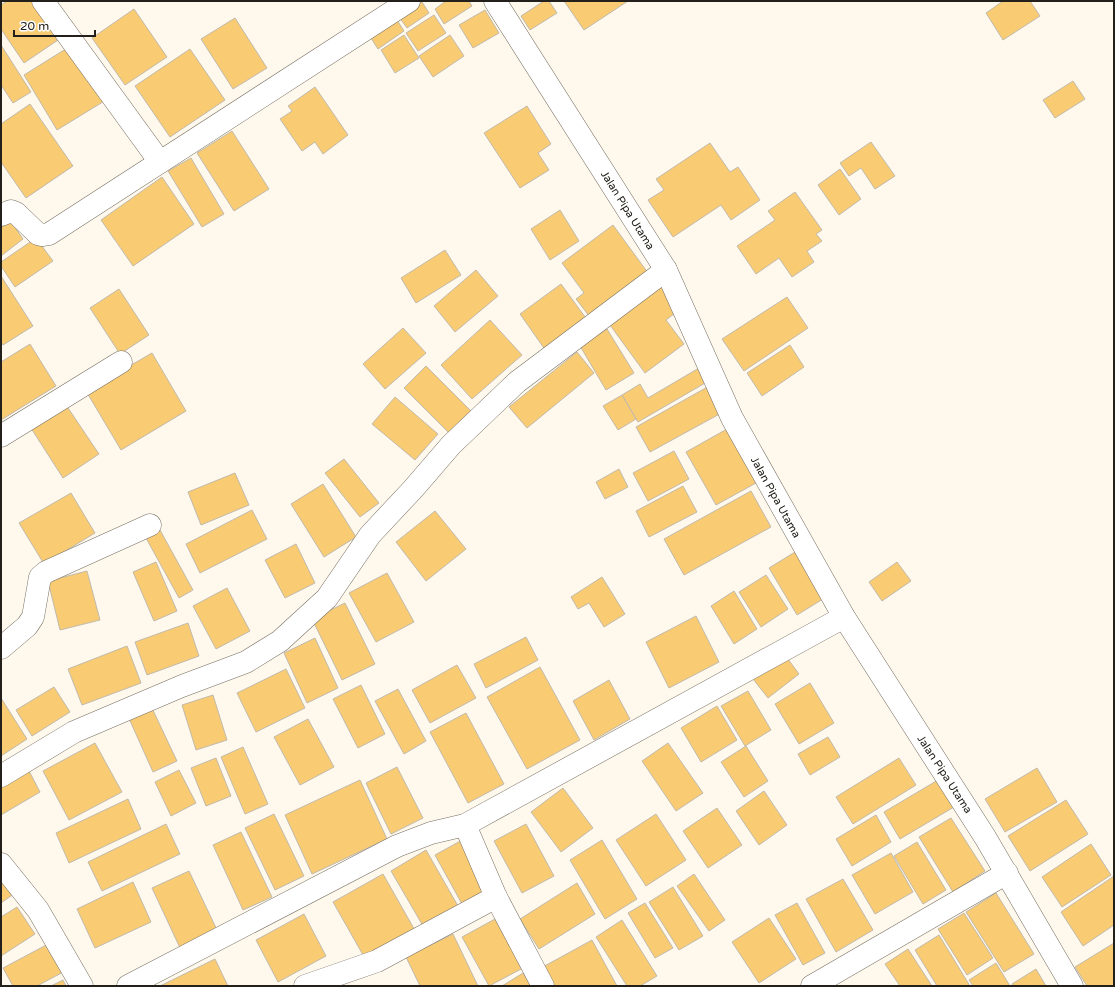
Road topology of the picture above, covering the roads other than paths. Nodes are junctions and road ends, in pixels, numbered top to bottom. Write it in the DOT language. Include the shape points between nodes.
graph roads {
  1 [pos="42,1"];
  2 [pos="409,1"];
  3 [pos="495,1"];
  4 [pos="160,162"];
  5 [pos="1,215"];
  6 [pos="666,270"];
  7 [pos="121,362"];
  8 [pos="1,436"];
  9 [pos="150,525"];
  10 [pos="844,617"];
  11 [pos="1,648"];
  12 [pos="1,776"];
  13 [pos="466,825"];
  14 [pos="1,864"];
  15 [pos="1007,873"];
  16 [pos="496,897"];
  17 [pos="82,986"];
  18 [pos="128,986"];
  19 [pos="305,986"];
  20 [pos="543,986"];
  21 [pos="812,986"];
  22 [pos="1072,986"];
  1 -- 4 [label="street"];
  2 -- 4 [label="street"];
  3 -- 6 [label="street, Jalan Pipa Utama"];
  4 -- 5 [label="street" via="49,234 38,234 11,211"];
  6 -- 10 [label="street, Jalan Pipa Utama" via="732,418"];
  6 -- 12 [label="street" via="517,382 451,445 370,535 327,598 280,641 246,662 74,732"];
  7 -- 8 [label="street"];
  9 -- 11 [label="street" via="46,572 40,577 33,617 27,626"];
  10 -- 13 [label="street"];
  10 -- 15 [label="street, Jalan Pipa Utama"];
  13 -- 16 [label="street"];
  13 -- 18 [label="street" via="431,833 397,846"];
  14 -- 17 [label="street" via="38,910"];
  15 -- 21 [label="street"];
  15 -- 22 [label="street, Jalan Pipa Utama"];
  16 -- 19 [label="street" via="377,961"];
  16 -- 20 [label="street"];
}
